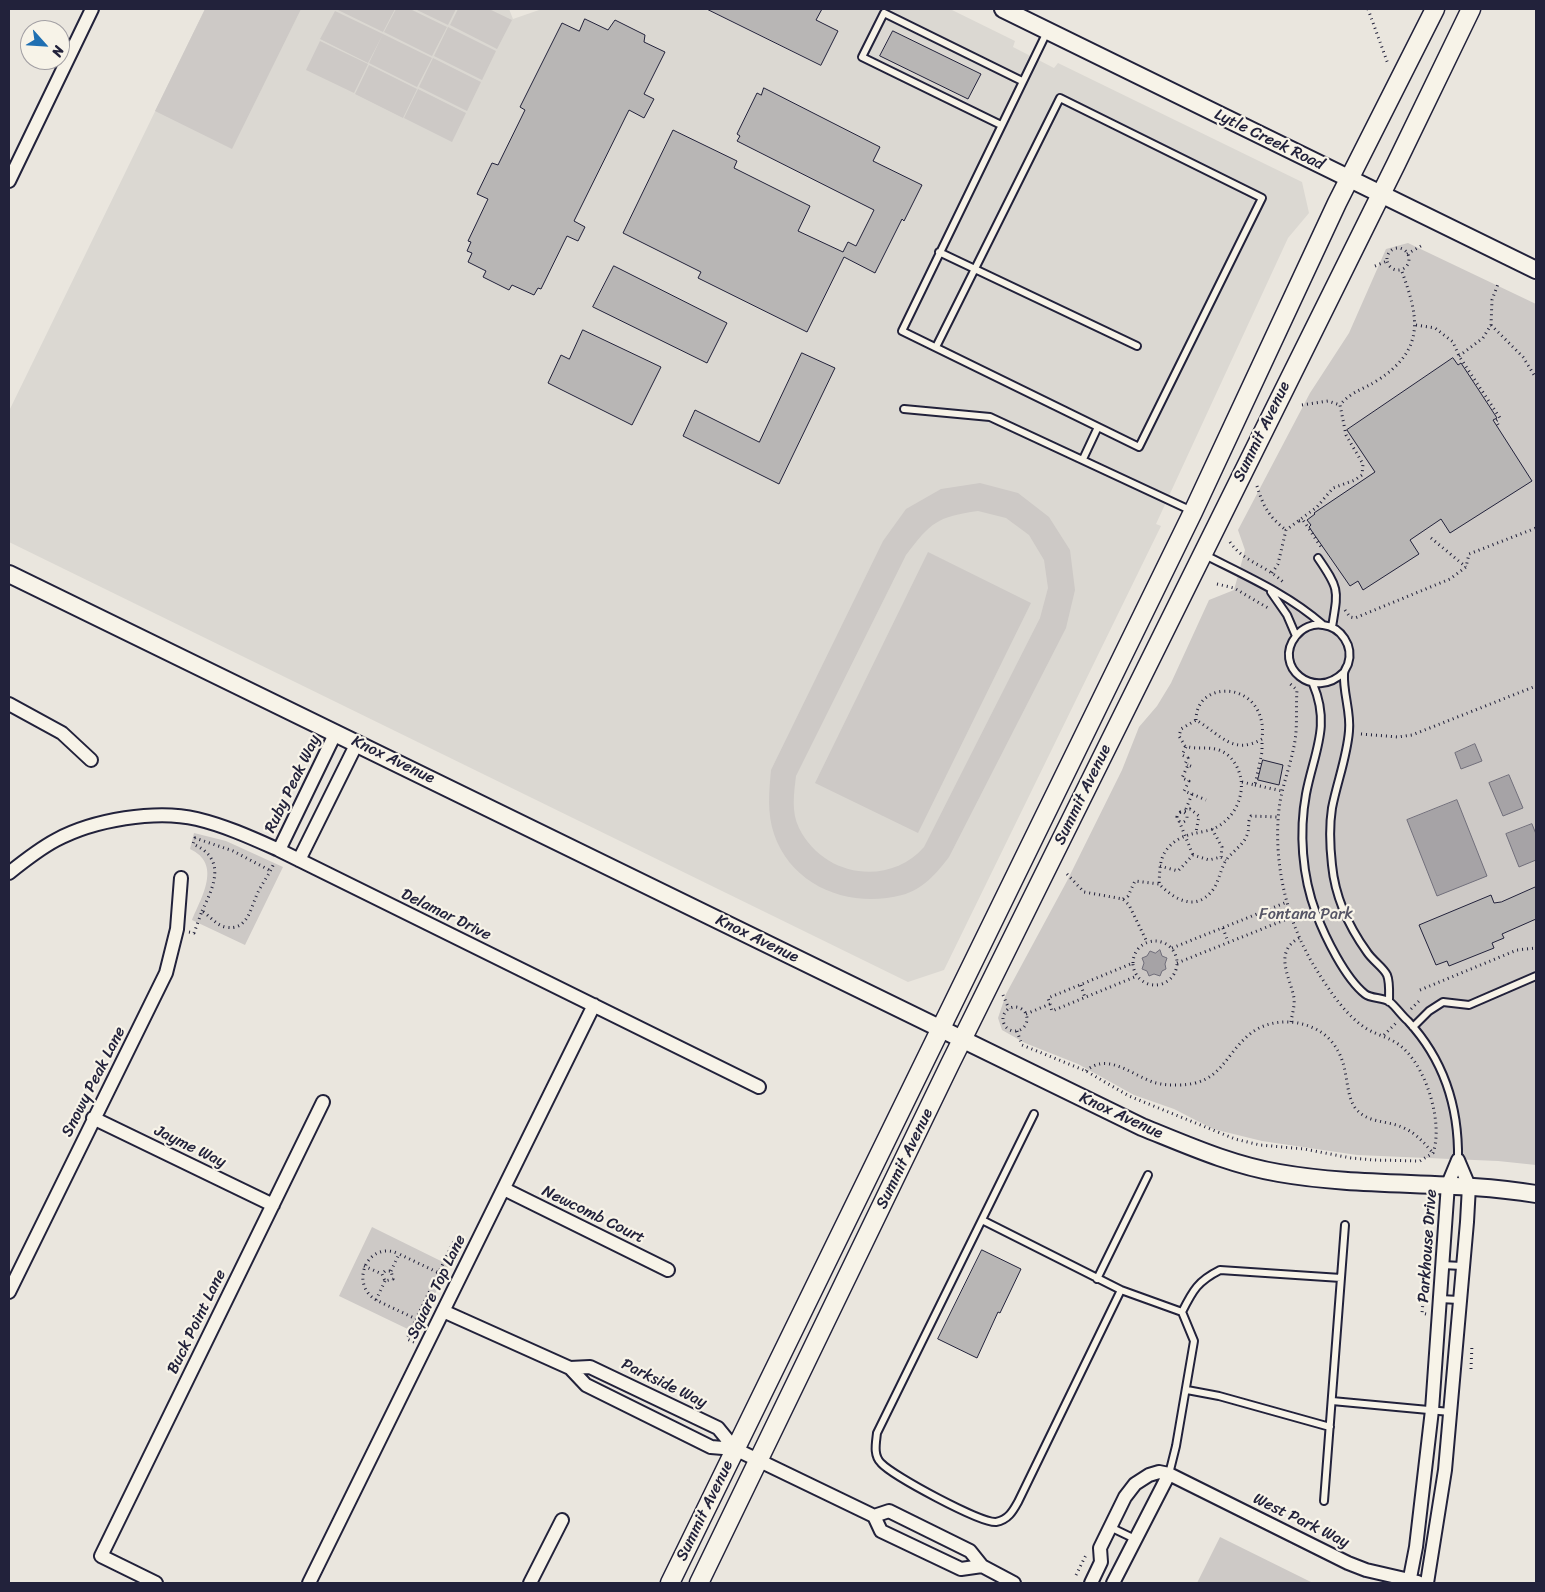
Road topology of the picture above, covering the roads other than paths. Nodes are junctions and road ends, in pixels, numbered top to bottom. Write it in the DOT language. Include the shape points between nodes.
graph roads {
  1 [pos="92,9"];
  2 [pos="1003,9"];
  3 [pos="1435,9"];
  4 [pos="1471,9"];
  5 [pos="1047,31"];
  6 [pos="1022,81"];
  7 [pos="1001,126"];
  8 [pos="1350,179"];
  9 [pos="9,181"];
  10 [pos="1380,195"];
  11 [pos="940,252"];
  12 [pos="975,269"];
  13 [pos="1536,270"];
  14 [pos="1137,346"];
  15 [pos="936,348"];
  16 [pos="904,409"];
  17 [pos="1098,427"];
  18 [pos="1083,459"];
  19 [pos="1193,512"];
  20 [pos="1202,554"];
  21 [pos="1318,558"];
  22 [pos="9,574"];
  23 [pos="1270,590"];
  24 [pos="1322,624"];
  25 [pos="1332,627"];
  26 [pos="1296,636"];
  27 [pos="1344,672"];
  28 [pos="1313,684"];
  29 [pos="9,704"];
  30 [pos="336,732"];
  31 [pos="357,743"];
  32 [pos="91,760"];
  33 [pos="279,850"];
  34 [pos="299,860"];
  35 [pos="9,873"];
  36 [pos="181,878"];
  37 [pos="1536,976"];
  38 [pos="1389,1002"];
  39 [pos="594,1005"];
  40 [pos="1413,1027"];
  41 [pos="940,1028"];
  42 [pos="963,1039"];
  43 [pos="759,1087"];
  44 [pos="323,1102"];
  45 [pos="1034,1114"];
  46 [pos="93,1118"];
  47 [pos="1458,1160"];
  48 [pos="1148,1174"];
  49 [pos="1448,1184"];
  50 [pos="1469,1186"];
  51 [pos="504,1190"];
  52 [pos="1536,1194"];
  53 [pos="273,1205"];
  54 [pos="982,1220"];
  55 [pos="1346,1224"];
  56 [pos="9,1260"];
  57 [pos="1442,1265"];
  58 [pos="21,1266"];
  59 [pos="1462,1266"];
  60 [pos="668,1270"];
  61 [pos="1341,1278"];
  62 [pos="1097,1279"];
  63 [pos="1121,1290"];
  64 [pos="9,1292"];
  65 [pos="1440,1299"];
  66 [pos="1459,1300"];
  67 [pos="443,1311"];
  68 [pos="1182,1312"];
  69 [pos="570,1368"];
  70 [pos="635,1388"];
  71 [pos="1187,1390"];
  72 [pos="1332,1402"];
  73 [pos="627,1406"];
  74 [pos="1432,1410"];
  75 [pos="1450,1412"];
  76 [pos="1330,1427"];
  77 [pos="735,1449"];
  78 [pos="759,1460"];
  79 [pos="1169,1474"];
  80 [pos="1324,1501"];
  81 [pos="874,1516"];
  82 [pos="562,1520"];
  83 [pos="1110,1527"];
  84 [pos="1135,1539"];
  85 [pos="982,1566"];
  86 [pos="1409,1582"];
  87 [pos="156,1583"];
  88 [pos="309,1583"];
  89 [pos="530,1583"];
  90 [pos="670,1583"];
  91 [pos="699,1583"];
  92 [pos="1014,1583"];
  93 [pos="1091,1583"];
  94 [pos="1113,1583"];
  95 [pos="1426,1583"];
  1 -- 9 [label="street"];
  2 -- 5 [label="street, Lytle Creek Road"];
  3 -- 8 [label="main road, Summit Avenue"];
  4 -- 10 [label="main road, Summit Avenue"];
  5 -- 6 [label="lane"];
  5 -- 8 [label="street, Lytle Creek Road"];
  6 -- 7 [label="lane"];
  6 -- 7 [label="lane" via="884,13 862,57"];
  7 -- 11 [label="lane"];
  8 -- 10 [label="street, Lytle Creek Road"];
  8 -- 19 [label="main road, Summit Avenue"];
  10 -- 13 [label="street, Lytle Creek Road"];
  10 -- 20 [label="main road, Summit Avenue"];
  11 -- 12 [label="lane"];
  11 -- 15 [label="lane" via="902,330"];
  12 -- 14 [label="lane"];
  12 -- 15 [label="lane"];
  12 -- 17 [label="lane" via="1060,98 1262,198 1139,447"];
  15 -- 17 [label="lane"];
  16 -- 18 [label="lane" via="990,417"];
  17 -- 18 [label="lane"];
  18 -- 19 [label="lane"];
  19 -- 41 [label="main road, Summit Avenue"];
  20 -- 23 [label="lane"];
  20 -- 42 [label="main road, Summit Avenue"];
  21 -- 25 [label="lane" via="1336,583 1338,593"];
  22 -- 30 [label="street, Knox Avenue"];
  23 -- 24 [label="lane" via="1307,611"];
  23 -- 26 [label="lane" via="1287,614"];
  24 -- 25 [label="lane"];
  24 -- 26 [label="lane" via="1303,629"];
  25 -- 27 [label="lane" via="1342,634 1350,653"];
  26 -- 28 [label="lane" via="1290,655 1291,665 1304,680"];
  27 -- 28 [label="lane" via="1330,683"];
  27 -- 38 [label="lane" via="1350,730 1332,810 1332,866 1346,915 1359,941 1387,975"];
  28 -- 38 [label="lane" via="1320,700 1322,722 1302,834 1307,881 1326,937 1346,971 1365,994"];
  29 -- 32 [label="street" via="62,733"];
  30 -- 31 [label="street, Knox Avenue"];
  30 -- 33 [label="street, Ruby Peak Way"];
  31 -- 34 [label="street"];
  31 -- 41 [label="street, Knox Avenue"];
  33 -- 34 [label="street, Delamar Drive"];
  33 -- 35 [label="street, Delamar Drive" via="227,827 195,818 162,816 107,821 56,839"];
  34 -- 39 [label="street, Delamar Drive"];
  36 -- 46 [label="street, Snowy Peak Lane" via="177,929 166,973"];
  37 -- 40 [label="lane" via="1469,1005 1443,1002"];
  38 -- 40 [label="lane"];
  39 -- 43 [label="street, Delamar Drive"];
  39 -- 51 [label="street, Square Top Lane"];
  40 -- 47 [label="lane" via="1440,1067 1453,1100 1459,1138"];
  41 -- 42 [label="street, Knox Avenue"];
  41 -- 77 [label="main road, Summit Avenue"];
  42 -- 49 [label="street, Knox Avenue" via="1142,1126 1225,1160 1277,1173 1333,1181"];
  42 -- 78 [label="main road, Summit Avenue"];
  44 -- 53 [label="street, Buck Point Lane"];
  45 -- 54 [label="lane"];
  46 -- 53 [label="street, Jayme Way"];
  46 -- 58 [label="street, Snowy Peak Lane"];
  47 -- 49 [label="street, Parkhouse Drive"];
  47 -- 50 [label="street"];
  48 -- 62 [label="lane"];
  49 -- 50 [label="street, Knox Avenue"];
  49 -- 57 [label="street, Parkhouse Drive"];
  50 -- 52 [label="street, Knox Avenue"];
  50 -- 59 [label="street"];
  51 -- 60 [label="street, Newcomb Court"];
  51 -- 67 [label="street, Square Top Lane"];
  53 -- 87 [label="street, Buck Point Lane" via="100,1556"];
  54 -- 62 [label="lane"];
  54 -- 63 [label="lane" via="877,1433 875,1451 880,1462 910,1484 988,1521 1003,1520 1012,1514"];
  55 -- 61 [label="lane"];
  56 -- 58 [label="street"];
  57 -- 59 [label="lane"];
  57 -- 65 [label="street, Parkhouse Drive"];
  58 -- 64 [label="street, Snowy Peak Lane"];
  59 -- 66 [label="street"];
  61 -- 68 [label="lane" via="1220,1270 1203,1279"];
  61 -- 72 [label="lane"];
  62 -- 63 [label="lane"];
  63 -- 68 [label="lane"];
  65 -- 66 [label="lane"];
  65 -- 74 [label="street, Parkhouse Drive"];
  66 -- 75 [label="street"];
  67 -- 69 [label="street, Parkside Way"];
  67 -- 88 [label="street, Square Top Lane"];
  68 -- 71 [label="lane" via="1194,1341"];
  69 -- 70 [label="street, Parkside Way" via="590,1367"];
  69 -- 73 [label="street, Parkside Way" via="586,1384"];
  70 -- 73 [label="street"];
  70 -- 77 [label="street, Parkside Way" via="718,1428"];
  71 -- 76 [label="lane"];
  71 -- 79 [label="lane"];
  72 -- 74 [label="lane"];
  72 -- 76 [label="lane"];
  73 -- 77 [label="street, Parkside Way" via="711,1447"];
  74 -- 75 [label="lane"];
  74 -- 86 [label="street, Parkhouse Drive"];
  75 -- 95 [label="street" via="1445,1470"];
  76 -- 80 [label="lane"];
  77 -- 78 [label="street, Parkside Way"];
  77 -- 90 [label="main road, Summit Avenue"];
  78 -- 81 [label="street, Parkside Way"];
  78 -- 91 [label="main road, Summit Avenue"];
  79 -- 83 [label="street" via="1159,1472 1135,1484"];
  79 -- 84 [label="street"];
  79 -- 86 [label="street, West Park Way" via="1348,1563"];
  81 -- 85 [label="street, Parkside Way" via="889,1511 970,1551"];
  81 -- 85 [label="street, Parkside Way" via="881,1531 961,1570"];
  82 -- 89 [label="street"];
  83 -- 84 [label="lane"];
  83 -- 93 [label="street" via="1100,1548 1101,1562"];
  84 -- 94 [label="street"];
  85 -- 92 [label="street, Parkside Way"];
  86 -- 95 [label="street, West Park Way"];
}
